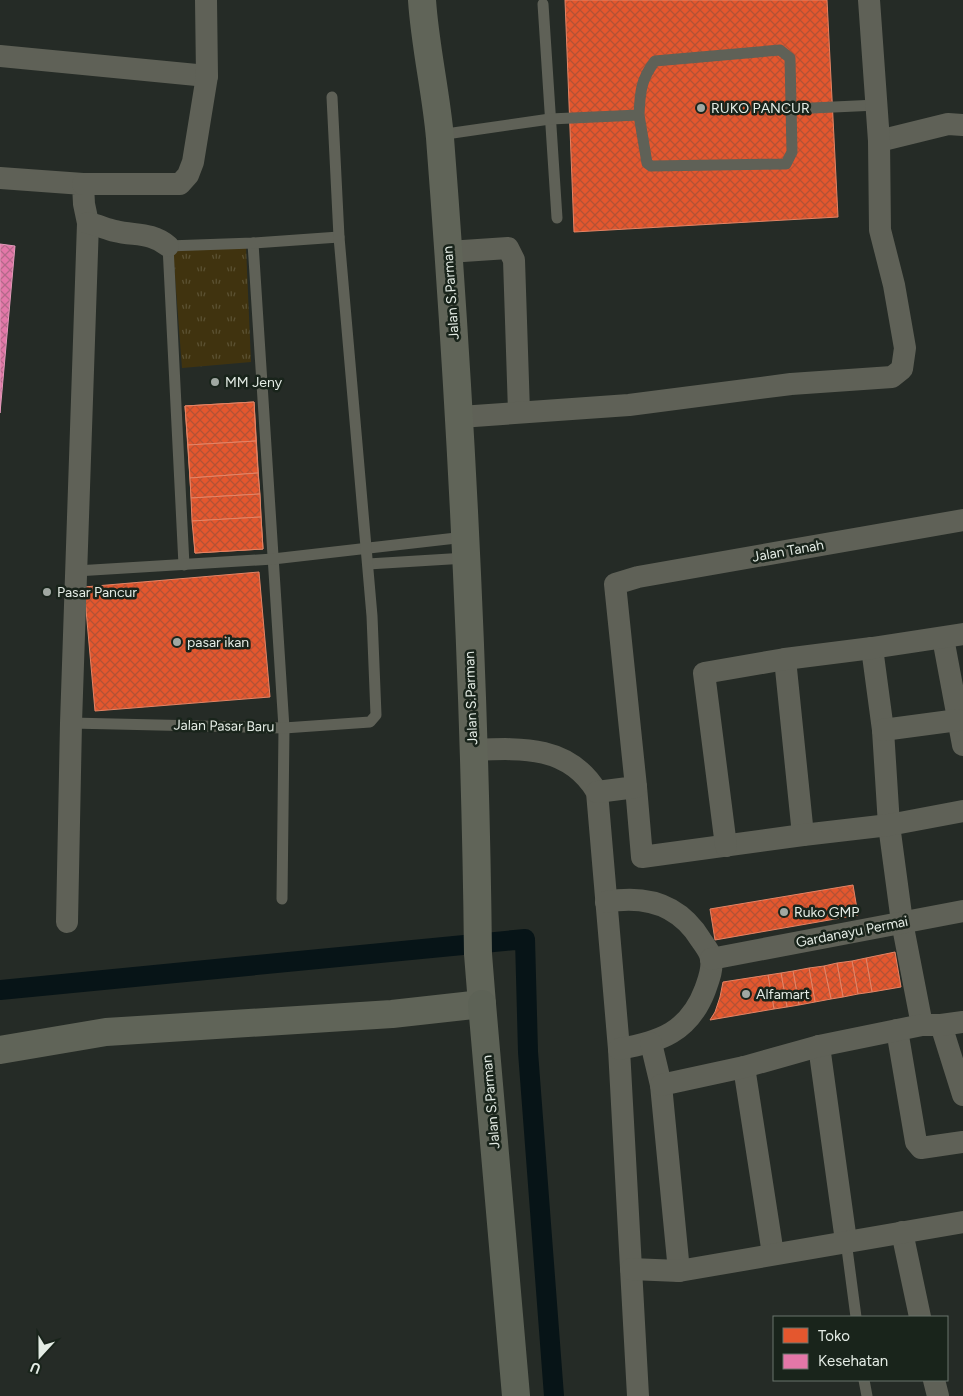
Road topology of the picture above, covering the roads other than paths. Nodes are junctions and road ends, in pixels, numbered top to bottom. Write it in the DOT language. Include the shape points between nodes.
graph roads {
  1 [pos="206,0"];
  2 [pos="422,0"];
  3 [pos="869,0"];
  4 [pos="543,4"];
  5 [pos="0,56"];
  6 [pos="207,76"];
  7 [pos="332,97"];
  8 [pos="877,104"];
  9 [pos="791,109"];
  10 [pos="639,115"];
  11 [pos="550,119"];
  12 [pos="958,120"];
  13 [pos="440,135"];
  14 [pos="879,141"];
  15 [pos="0,178"];
  16 [pos="83,184"];
  17 [pos="557,218"];
  18 [pos="88,223"];
  19 [pos="340,237"];
  20 [pos="253,243"];
  21 [pos="168,246"];
  22 [pos="448,252"];
  23 [pos="519,412"];
  24 [pos="460,417"];
  25 [pos="963,520"];
  26 [pos="367,548"];
  27 [pos="466,548"];
  28 [pos="273,559"];
  29 [pos="184,564"];
  30 [pos="368,564"];
  31 [pos="76,571"];
  32 [pos="953,636"];
  33 [pos="872,648"];
  34 [pos="785,659"];
  35 [pos="958,720"];
  36 [pos="71,723"];
  37 [pos="284,728"];
  38 [pos="883,730"];
  39 [pos="963,745"];
  40 [pos="472,750"];
  41 [pos="636,787"];
  42 [pos="598,792"];
  43 [pos="963,811"];
  44 [pos="889,825"];
  45 [pos="803,835"];
  46 [pos="726,846"];
  47 [pos="282,899"];
  48 [pos="606,902"];
  49 [pos="963,911"];
  50 [pos="67,922"];
  51 [pos="902,922"];
  52 [pos="711,959"];
  53 [pos="482,1004"];
  54 [pos="942,1024"];
  55 [pos="897,1030"];
  56 [pos="651,1043"];
  57 [pos="818,1046"];
  58 [pos="619,1049"];
  59 [pos="0,1050"];
  60 [pos="744,1067"];
  61 [pos="661,1085"];
  62 [pos="963,1095"];
  63 [pos="963,1142"];
  64 [pos="963,1222"];
  65 [pos="902,1232"];
  66 [pos="846,1241"];
  67 [pos="773,1254"];
  68 [pos="631,1269"];
  69 [pos="679,1271"];
  70 [pos="856,1316"];
  71 [pos="920,1316"];
  72 [pos="864,1381"];
  73 [pos="934,1381"];
  74 [pos="516,1396"];
  75 [pos="638,1396"];
  76 [pos="867,1396"];
  77 [pos="938,1396"];
  1 -- 6 [label="street"];
  2 -- 13 [label="main road, Jalan S.Parman"];
  3 -- 8 [label="street"];
  4 -- 11 [label="lane"];
  5 -- 6 [label="street"];
  6 -- 16 [label="street" via="193,162 180,184"];
  7 -- 19 [label="lane, Jalan Pasar Baru"];
  8 -- 9 [label="lane"];
  8 -- 14 [label="street"];
  9 -- 10 [label="lane" via="792,152 786,164 651,166 647,163"];
  9 -- 10 [label="lane" via="790,58 780,50 655,61 640,90"];
  10 -- 11 [label="lane"];
  11 -- 13 [label="lane"];
  11 -- 17 [label="lane"];
  12 -- 14 [label="street"];
  13 -- 22 [label="main road, Jalan S.Parman"];
  14 -- 23 [label="street" via="880,230 905,348 902,369 898,374 630,405"];
  15 -- 16 [label="street"];
  16 -- 18 [label="street"];
  18 -- 21 [label="street" via="160,239"];
  18 -- 31 [label="street"];
  19 -- 20 [label="lane"];
  19 -- 26 [label="lane, Jalan Pasar Baru"];
  20 -- 21 [label="lane"];
  20 -- 28 [label="lane"];
  21 -- 29 [label="lane"];
  22 -- 23 [label="street" via="508,248 513,253"];
  22 -- 24 [label="main road, Jalan S.Parman"];
  23 -- 24 [label="street"];
  24 -- 27 [label="main road, Jalan S.Parman"];
  25 -- 41 [label="street, Jalan Tanah" via="638,577 615,584"];
  26 -- 27 [label="lane"];
  26 -- 28 [label="lane"];
  26 -- 30 [label="lane, Jalan Pasar Baru"];
  27 -- 30 [label="lane"];
  27 -- 40 [label="main road, Jalan S.Parman"];
  28 -- 29 [label="lane"];
  28 -- 37 [label="lane"];
  29 -- 31 [label="lane"];
  30 -- 37 [label="lane, Jalan Pasar Baru" via="376,715 370,722"];
  31 -- 36 [label="street"];
  32 -- 33 [label="street"];
  32 -- 35 [label="street"];
  33 -- 34 [label="street"];
  33 -- 38 [label="street"];
  34 -- 45 [label="street"];
  34 -- 46 [label="street" via="704,673"];
  35 -- 38 [label="street"];
  35 -- 39 [label="street"];
  36 -- 37 [label="lane, Jalan Pasar Baru"];
  36 -- 50 [label="street"];
  37 -- 47 [label="lane"];
  38 -- 44 [label="street"];
  40 -- 42 [label="street" via="531,751 564,760 590,779"];
  40 -- 53 [label="main road, Jalan S.Parman"];
  41 -- 42 [label="street"];
  41 -- 46 [label="street" via="642,857"];
  42 -- 48 [label="street"];
  43 -- 44 [label="street"];
  44 -- 45 [label="street"];
  44 -- 51 [label="street"];
  45 -- 46 [label="street"];
  48 -- 52 [label="street" via="632,899 664,907 683,918 697,934"];
  48 -- 58 [label="street"];
  49 -- 51 [label="street, Gardanayu Permai"];
  51 -- 52 [label="street, Gardanayu Permai"];
  51 -- 54 [label="street"];
  52 -- 56 [label="street" via="709,978 693,1013 666,1037"];
  53 -- 59 [label="main road" via="392,1014 106,1032"];
  53 -- 74 [label="main road, Jalan S.Parman"];
  54 -- 55 [label="street"];
  54 -- 62 [label="street"];
  55 -- 57 [label="street"];
  55 -- 63 [label="street" via="918,1146"];
  56 -- 58 [label="street"];
  56 -- 61 [label="street"];
  57 -- 60 [label="street"];
  57 -- 66 [label="street"];
  58 -- 68 [label="street"];
  60 -- 61 [label="street"];
  60 -- 67 [label="street"];
  61 -- 69 [label="street"];
  64 -- 65 [label="street"];
  65 -- 66 [label="street"];
  65 -- 71 [label="street"];
  66 -- 67 [label="street"];
  66 -- 70 [label="lane"];
  67 -- 69 [label="street"];
  68 -- 69 [label="street"];
  68 -- 75 [label="street"];
  72 -- 76 [label="lane"];
  73 -- 77 [label="street"];
}
